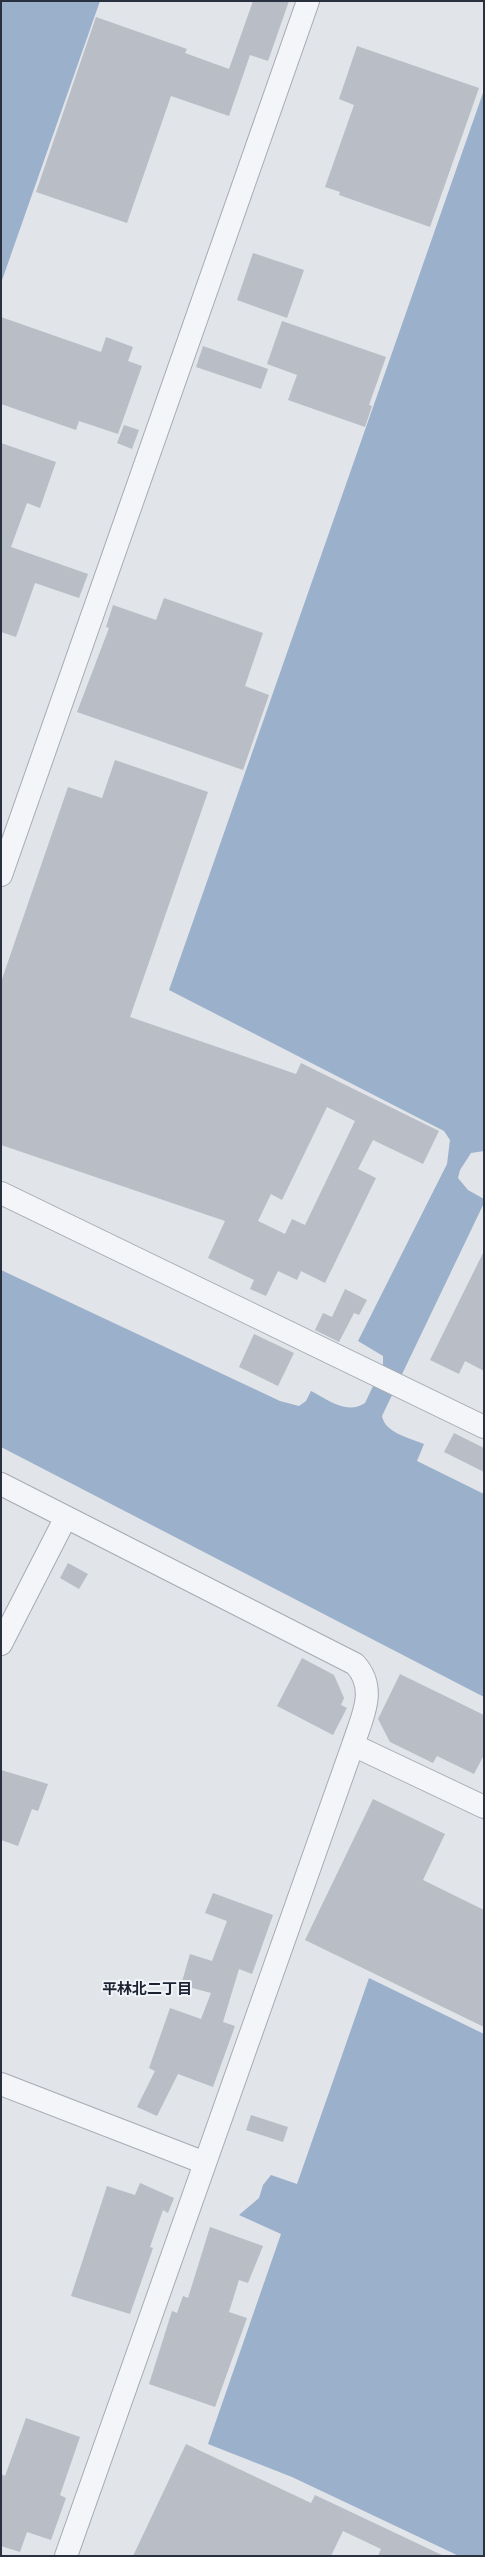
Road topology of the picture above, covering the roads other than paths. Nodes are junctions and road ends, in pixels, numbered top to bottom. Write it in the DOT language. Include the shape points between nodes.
graph roads {
  1 [pos="308,1"];
  2 [pos="1,875"];
  3 [pos="1,1193"];
  4 [pos="484,1427"];
  5 [pos="1,1484"];
  6 [pos="66,1517"];
  7 [pos="1,1644"];
  8 [pos="353,1745"];
  9 [pos="484,1807"];
  10 [pos="1,2084"];
  11 [pos="205,2163"];
  12 [pos="66,2556"];
  1 -- 2 [label="street"];
  3 -- 4 [label="street"];
  5 -- 6 [label="street"];
  6 -- 7 [label="street"];
  6 -- 8 [label="street" via="355,1664 363,1672 368,1693"];
  8 -- 9 [label="street"];
  8 -- 11 [label="street"];
  10 -- 11 [label="street"];
  11 -- 12 [label="street"];
}
